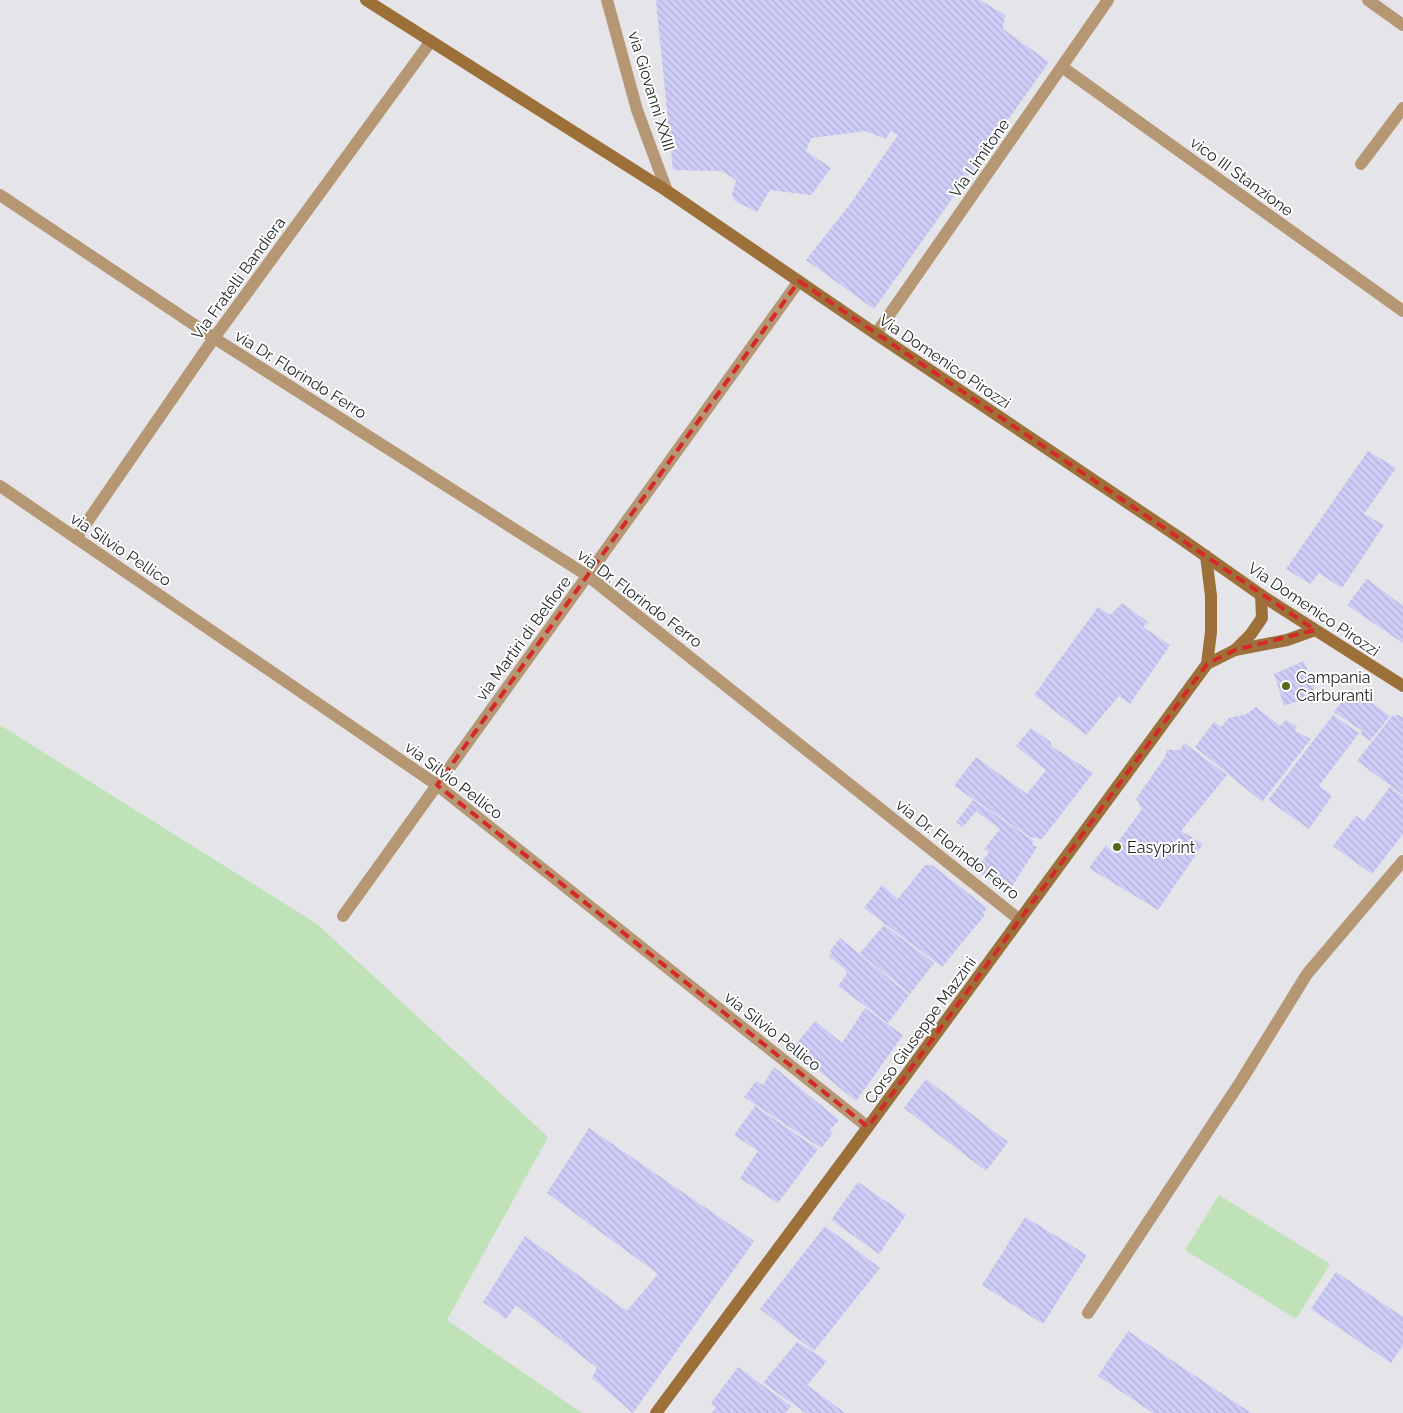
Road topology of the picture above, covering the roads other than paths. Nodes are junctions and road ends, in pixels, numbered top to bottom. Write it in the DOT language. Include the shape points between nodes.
graph roads {
  1 [pos="366,0"];
  2 [pos="607,0"];
  3 [pos="1108,0"];
  4 [pos="1368,0"];
  5 [pos="1403,25"];
  6 [pos="431,41"];
  7 [pos="1062,67"];
  8 [pos="1403,108"];
  9 [pos="1360,164"];
  10 [pos="667,191"];
  11 [pos="0,195"];
  12 [pos="800,281"];
  13 [pos="1403,311"];
  14 [pos="876,334"];
  15 [pos="214,338"];
  16 [pos="0,486"];
  17 [pos="76,538"];
  18 [pos="1206,556"];
  19 [pos="588,576"];
  20 [pos="1261,595"];
  21 [pos="1314,630"];
  22 [pos="1236,650"];
  23 [pos="1207,664"];
  24 [pos="1403,686"];
  25 [pos="437,785"];
  26 [pos="1403,861"];
  27 [pos="343,916"];
  28 [pos="1020,920"];
  29 [pos="868,1127"];
  30 [pos="1088,1313"];
  31 [pos="656,1413"];
  1 -- 6 [label="street, Via Domenico Pirozzi"];
  2 -- 10 [label="street, via Giovanni XXIII" via="637,110"];
  3 -- 7 [label="street, Via Limitone"];
  4 -- 5 [label="street"];
  6 -- 10 [label="street, Via Domenico Pirozzi"];
  6 -- 15 [label="street, Via Fratelli Bandiera"];
  7 -- 13 [label="street, vico III Stanzione"];
  7 -- 14 [label="street, Via Limitone"];
  8 -- 9 [label="street"];
  10 -- 12 [label="street, Via Domenico Pirozzi"];
  11 -- 15 [label="street, via Dr. Florindo Ferro"];
  12 -- 14 [label="street, Via Domenico Pirozzi"];
  12 -- 19 [label="street, via Martiri di Belfiore"];
  14 -- 18 [label="street, Via Domenico Pirozzi"];
  15 -- 17 [label="street, Via Fratelli Bandiera"];
  15 -- 19 [label="street, via Dr. Florindo Ferro"];
  16 -- 17 [label="street, via Silvio Pellico"];
  17 -- 25 [label="street, via Silvio Pellico"];
  18 -- 20 [label="street, Via Domenico Pirozzi"];
  18 -- 23 [label="street, Corso Giuseppe Mazzini" via="1211,596"];
  19 -- 25 [label="street, via Martiri di Belfiore"];
  19 -- 28 [label="street, via Dr. Florindo Ferro"];
  20 -- 21 [label="street, Via Domenico Pirozzi"];
  20 -- 22 [label="street, Corso Giuseppe Mazzini" via="1262,618"];
  21 -- 22 [label="street, Corso Giuseppe Mazzini" via="1287,640"];
  21 -- 24 [label="street, Via Domenico Pirozzi"];
  22 -- 23 [label="street, Corso Giuseppe Mazzini"];
  23 -- 28 [label="street, Corso Giuseppe Mazzini"];
  25 -- 27 [label="street, via Martiri di Belfiore"];
  25 -- 29 [label="street, via Silvio Pellico"];
  26 -- 30 [label="street" via="1307,974 1236,1089"];
  28 -- 29 [label="street, Corso Giuseppe Mazzini"];
  29 -- 31 [label="street, Corso Giuseppe Mazzini"];
}
